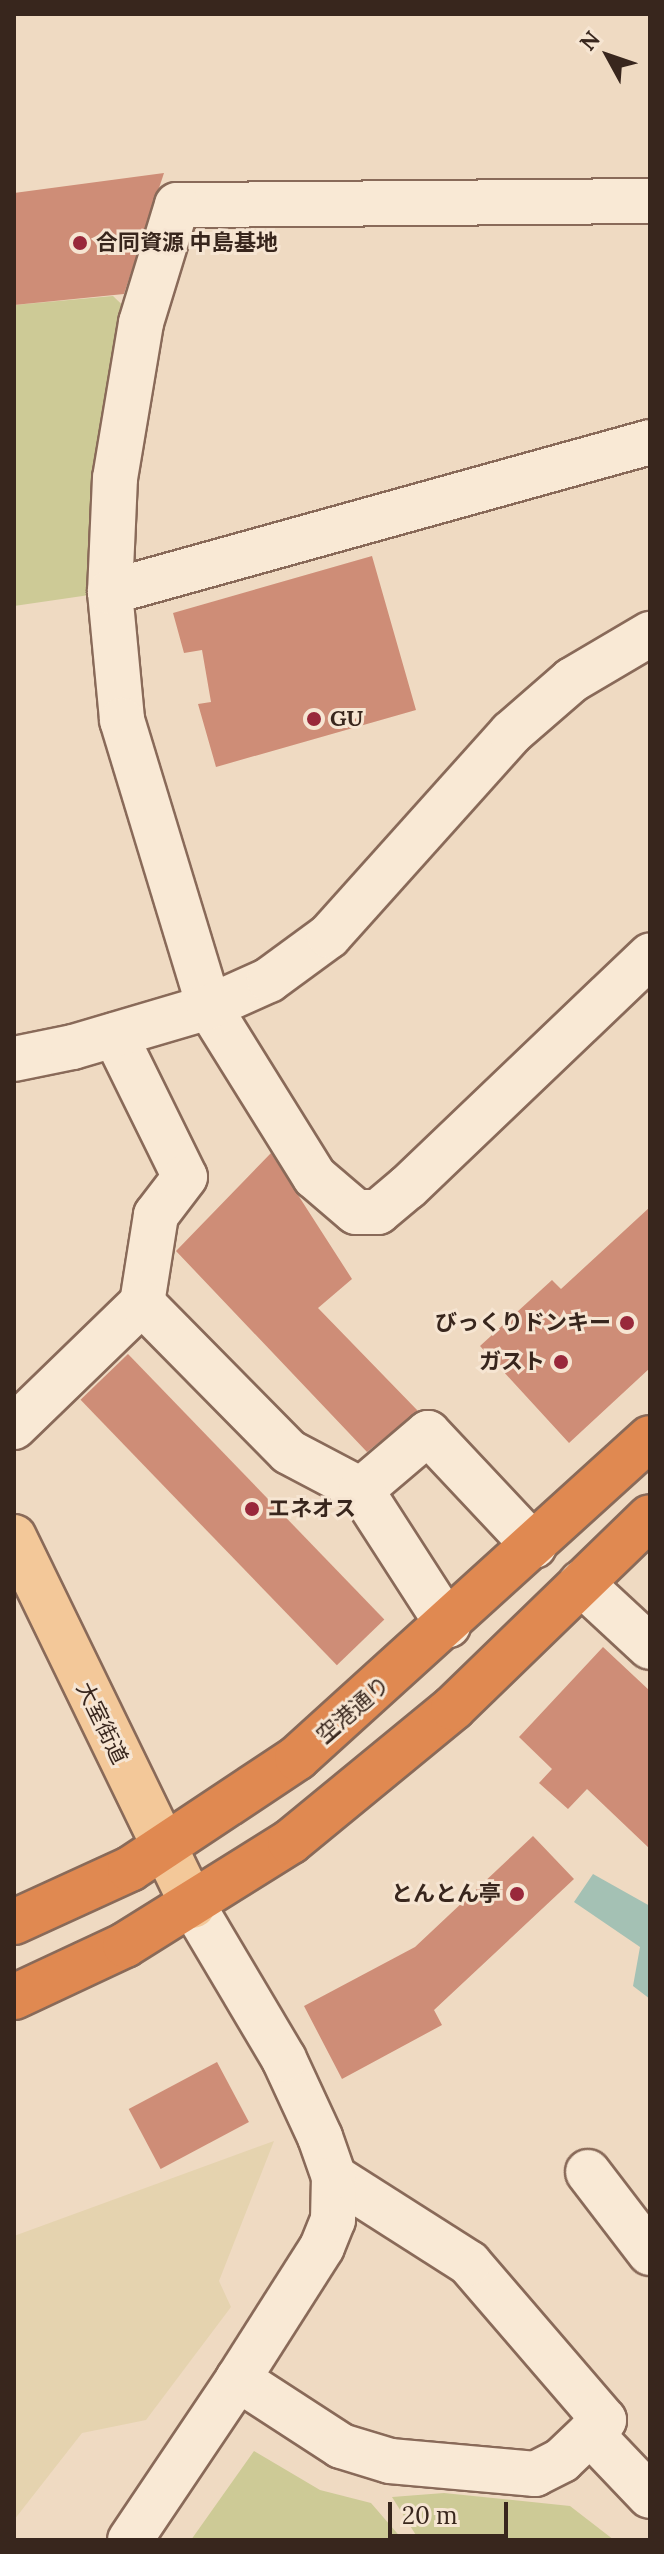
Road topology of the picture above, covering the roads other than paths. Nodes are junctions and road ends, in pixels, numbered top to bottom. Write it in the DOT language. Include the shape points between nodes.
graph roads {
  1 [pos="650,201"];
  2 [pos="650,442"];
  3 [pos="110,592"];
  4 [pos="650,634"];
  5 [pos="650,956"];
  6 [pos="209,1007"];
  7 [pos="115,1035"];
  8 [pos="14,1059"];
  9 [pos="142,1303"];
  10 [pos="14,1427"];
  11 [pos="650,1438"];
  12 [pos="361,1490"];
  13 [pos="650,1517"];
  14 [pos="14,1537"];
  15 [pos="534,1546"];
  16 [pos="581,1583"];
  17 [pos="448,1625"];
  18 [pos="650,1647"];
  19 [pos="165,1847"];
  20 [pos="193,1906"];
  21 [pos="14,1922"];
  22 [pos="14,1997"];
  23 [pos="588,2172"];
  24 [pos="334,2177"];
  25 [pos="650,2253"];
  26 [pos="238,2379"];
  27 [pos="590,2433"];
  28 [pos="650,2496"];
  29 [pos="130,2540"];
  1 -- 3 [label="street" via="177,205 141,323 115,478"];
  2 -- 3 [label="street"];
  3 -- 6 [label="street" via="122,720"];
  4 -- 6 [label="street" via="572,680 511,733 329,936 269,980"];
  5 -- 6 [label="street" via="378,1212 356,1212 315,1177"];
  6 -- 7 [label="street"];
  7 -- 8 [label="street"];
  7 -- 9 [label="street" via="185,1177 156,1215"];
  9 -- 10 [label="street"];
  9 -- 12 [label="street" via="289,1452"];
  11 -- 15 [label="highway, 空港通り"];
  12 -- 15 [label="street" via="428,1433"];
  12 -- 17 [label="street"];
  13 -- 16 [label="highway"];
  14 -- 19 [label="main road, 大室街道"];
  15 -- 17 [label="highway, 空港通り"];
  16 -- 18 [label="street"];
  16 -- 20 [label="highway" via="453,1708 358,1789"];
  17 -- 19 [label="highway, 空港通り" via="297,1758"];
  19 -- 20 [label="main road, 大室街道"];
  19 -- 21 [label="highway, 空港通り"];
  20 -- 22 [label="highway"];
  20 -- 24 [label="street" via="284,2059"];
  23 -- 25 [label="street"];
  24 -- 26 [label="street" via="333,2220 322,2247"];
  24 -- 27 [label="street" via="469,2263 604,2420"];
  26 -- 27 [label="street" via="341,2446 390,2461 535,2474 562,2460"];
  26 -- 29 [label="street"];
  27 -- 28 [label="street"];
}
